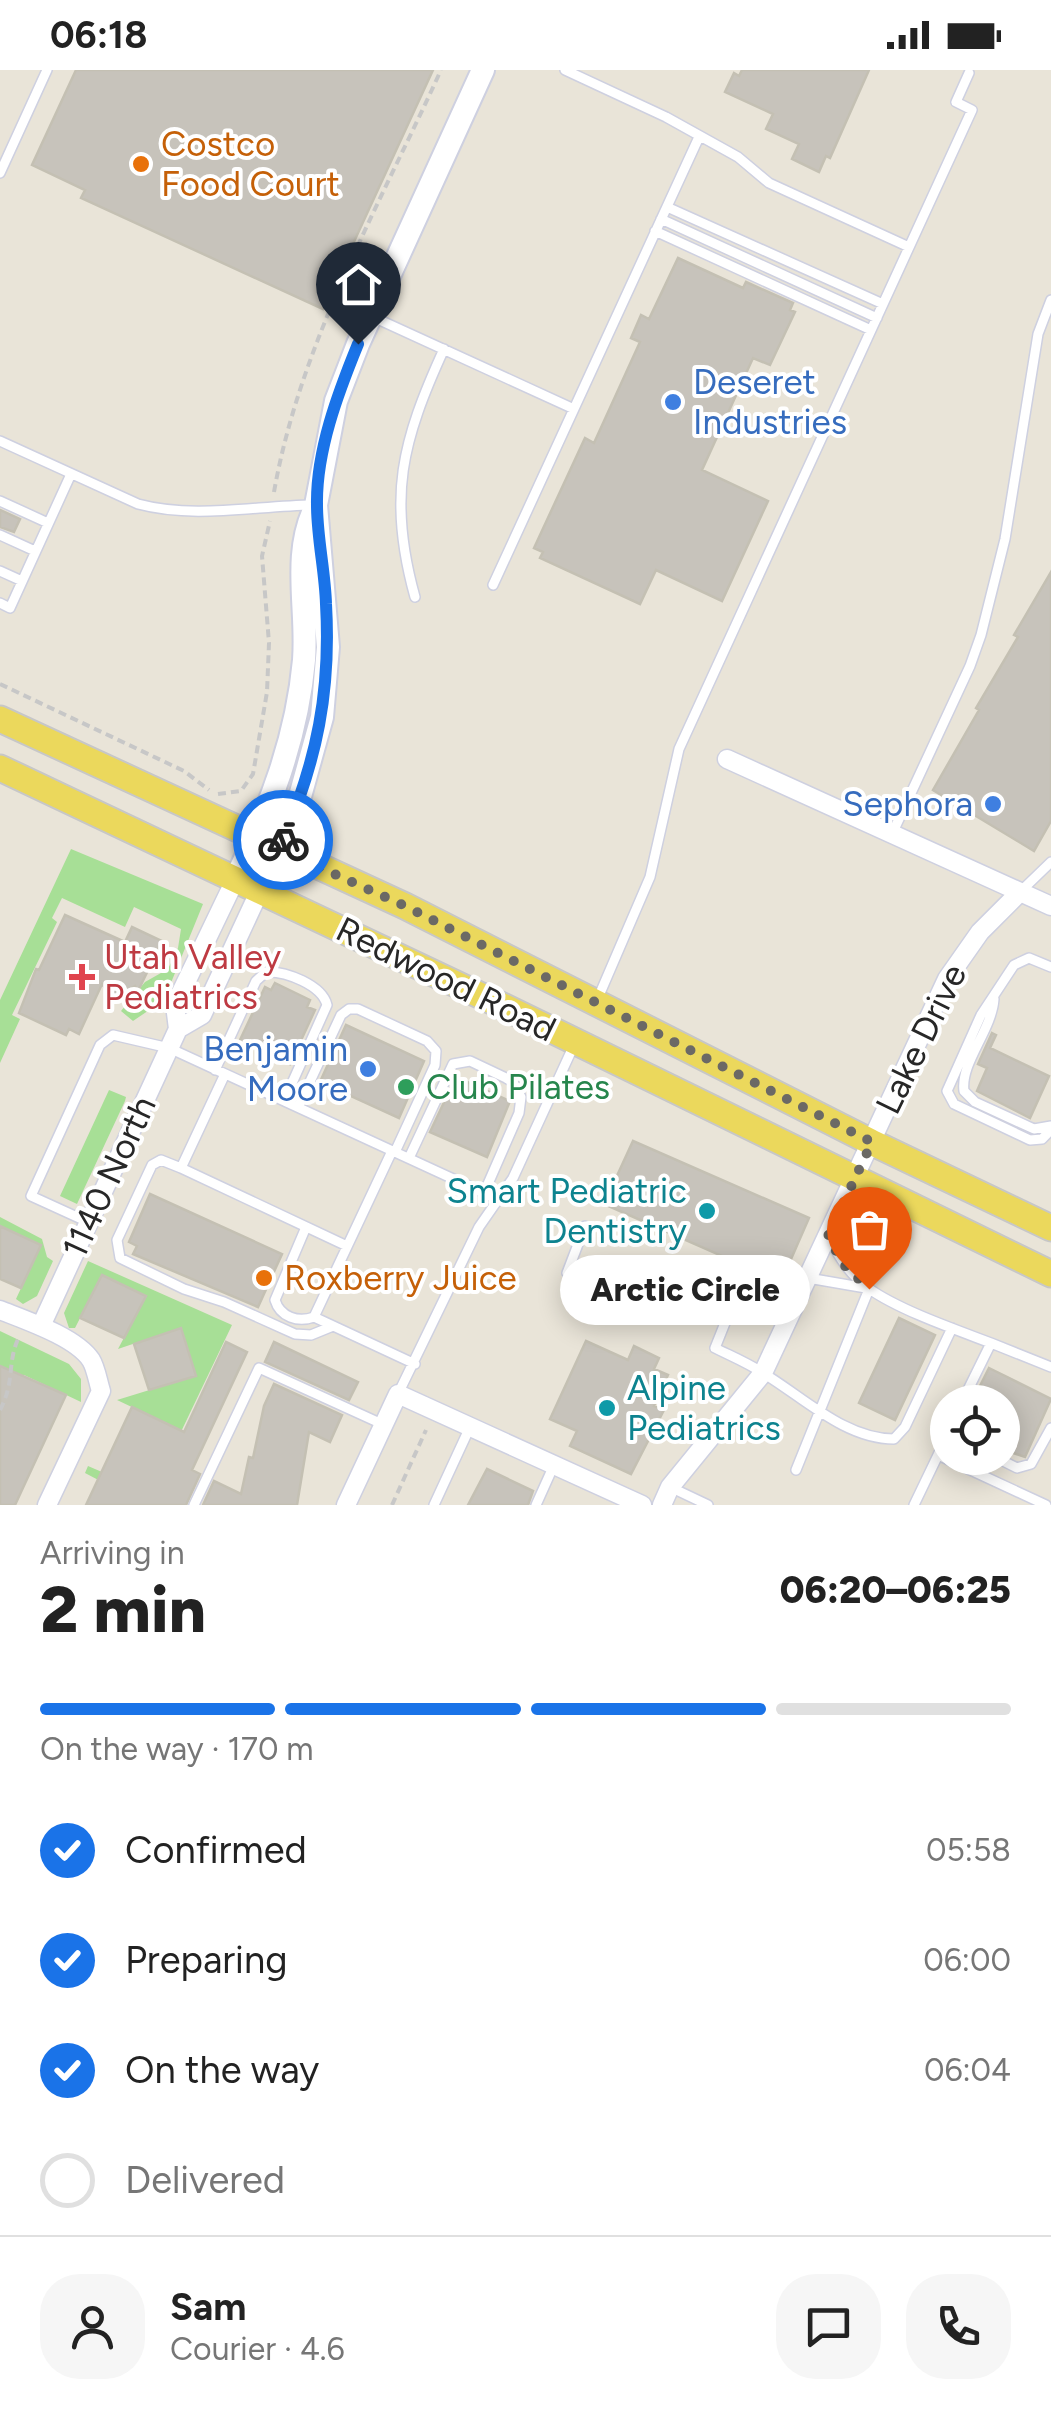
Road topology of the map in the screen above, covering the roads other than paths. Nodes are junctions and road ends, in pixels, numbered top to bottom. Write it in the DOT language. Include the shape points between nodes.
graph roads {
  1 [pos="47,70"];
  2 [pos="483,70"];
  3 [pos="564,70"];
  4 [pos="969,73"];
  5 [pos="699,137"];
  6 [pos="0,173"];
  7 [pos="667,207"];
  8 [pos="661,219"];
  9 [pos="656,231"];
  10 [pos="909,247"];
  11 [pos="1051,302"];
  12 [pos="883,304"];
  13 [pos="371,316"];
  14 [pos="876,318"];
  15 [pos="871,330"];
  16 [pos="444,349"];
  17 [pos="574,409"];
  18 [pos="0,441"];
  19 [pos="71,474"];
  20 [pos="0,500"];
  21 [pos="316,505"];
  22 [pos="48,523"];
  23 [pos="0,535"];
  24 [pos="35,551"];
  25 [pos="0,571"];
  26 [pos="22,581"];
  27 [pos="493,585"];
  28 [pos="415,596"];
  29 [pos="0,603"];
  30 [pos="0,719"];
  31 [pos="727,759"];
  32 [pos="0,768"];
  33 [pos="892,834"];
  34 [pos="255,838"];
  35 [pos="279,849"];
  36 [pos="1051,862"];
  37 [pos="248,884"];
  38 [pos="1020,892"];
  39 [pos="1051,906"];
  40 [pos="1051,967"];
  41 [pos="994,999"];
  42 [pos="596,1002"];
  43 [pos="178,1029"];
  44 [pos="576,1042"];
  45 [pos="169,1048"];
  46 [pos="220,1072"];
  47 [pos="284,1101"];
  48 [pos="298,1108"];
  49 [pos="1051,1128"];
  50 [pos="872,1142"];
  51 [pos="393,1151"];
  52 [pos="409,1158"];
  53 [pos="181,1168"];
  54 [pos="855,1178"];
  55 [pos="484,1192"];
  56 [pos="499,1200"];
  57 [pos="88,1222"];
  58 [pos="306,1226"];
  59 [pos="585,1226"];
  60 [pos="1051,1228"];
  61 [pos="828,1236"];
  62 [pos="347,1246"];
  63 [pos="567,1272"];
  64 [pos="1051,1274"];
  65 [pos="807,1278"];
  66 [pos="869,1289"];
  67 [pos="735,1298"];
  68 [pos="0,1310"];
  69 [pos="314,1317"];
  70 [pos="41,1326"];
  71 [pos="333,1326"];
  72 [pos="952,1328"];
  73 [pos="991,1343"];
  74 [pos="415,1364"];
  75 [pos="1051,1368"];
  76 [pos="763,1373"];
  77 [pos="970,1385"];
  78 [pos="398,1394"];
  79 [pos="820,1412"];
  80 [pos="384,1425"];
  81 [pos="470,1427"];
  82 [pos="1051,1428"];
  83 [pos="554,1465"];
  84 [pos="1020,1467"];
  85 [pos="796,1470"];
  86 [pos="930,1472"];
  87 [pos="987,1475"];
  88 [pos="670,1487"];
  89 [pos="47,1505"];
  90 [pos="194,1505"];
  91 [pos="346,1505"];
  92 [pos="434,1505"];
  93 [pos="536,1505"];
  94 [pos="642,1505"];
  95 [pos="662,1505"];
  96 [pos="708,1505"];
  97 [pos="914,1505"];
  98 [pos="1046,1505"];
  1 -- 6 [label="lane"];
  2 -- 13 [label="street"];
  3 -- 5 [label="lane"];
  4 -- 10 [label="lane" via="956,102 972,110"];
  5 -- 7 [label="lane"];
  5 -- 10 [label="lane" via="769,183"];
  7 -- 8 [label="lane"];
  7 -- 12 [label="lane"];
  8 -- 9 [label="lane"];
  8 -- 14 [label="lane"];
  9 -- 15 [label="lane"];
  9 -- 17 [label="lane"];
  10 -- 12 [label="lane"];
  11 -- 33 [label="lane" via="1038,334 990,603 970,666"];
  12 -- 14 [label="lane"];
  13 -- 16 [label="lane"];
  13 -- 21 [label="street" via="336,402"];
  14 -- 15 [label="lane"];
  15 -- 42 [label="lane" via="679,750 650,877"];
  16 -- 17 [label="lane"];
  16 -- 28 [label="lane" via="409,432 401,478 402,544"];
  17 -- 27 [label="lane"];
  18 -- 19 [label="lane"];
  19 -- 21 [label="lane" via="171,511"];
  19 -- 22 [label="lane"];
  20 -- 22 [label="lane"];
  21 -- 34 [label="street, 1140 North" via="303,547 300,694 286,758"];
  21 -- 35 [label="street, 1140 North" via="326,694 312,761"];
  22 -- 24 [label="lane"];
  23 -- 24 [label="lane"];
  24 -- 26 [label="lane"];
  25 -- 26 [label="lane"];
  26 -- 29 [label="lane" via="10,608"];
  30 -- 34 [label="main road, Redwood Road"];
  31 -- 33 [label="street"];
  32 -- 37 [label="main road, Redwood Road"];
  33 -- 38 [label="street"];
  34 -- 35 [label="main road, Redwood Road"];
  34 -- 37 [label="street, 1140 North"];
  35 -- 37 [label="street, 1140 North"];
  35 -- 42 [label="main road, Redwood Road"];
  36 -- 38 [label="lane"];
  37 -- 43 [label="street, 1140 North" via="175,1005"];
  37 -- 43 [label="street, 1140 North" via="202,1014"];
  37 -- 44 [label="main road, Redwood Road"];
  38 -- 39 [label="street"];
  38 -- 50 [label="street, Lake Drive" via="947,979"];
  40 -- 41 [label="lane" via="1018,961"];
  41 -- 49 [label="lane" via="964,1091 1034,1128"];
  41 -- 49 [label="lane" via="980,1015 948,1095 959,1107 1030,1140 1042,1140"];
  42 -- 50 [label="main road, Redwood Road"];
  43 -- 45 [label="street, 1140 North"];
  44 -- 54 [label="main road, Redwood Road"];
  44 -- 56 [label="lane"];
  45 -- 46 [label="lane"];
  45 -- 57 [label="street, 1140 North"];
  45 -- 57 [label="lane" via="114,1036 100,1045 32,1196"];
  46 -- 47 [label="lane"];
  46 -- 47 [label="lane" via="260,975 273,970 292,978 323,994 327,1005"];
  46 -- 53 [label="lane"];
  47 -- 48 [label="lane"];
  48 -- 51 [label="lane"];
  48 -- 51 [label="lane" via="341,1015 358,1009 436,1051 436,1064"];
  50 -- 54 [label="street, Lake Drive"];
  50 -- 60 [label="main road, Redwood Road"];
  51 -- 52 [label="lane"];
  51 -- 62 [label="lane"];
  52 -- 55 [label="lane"];
  52 -- 55 [label="lane" via="453,1064 464,1060 488,1069 513,1082 522,1105"];
  53 -- 58 [label="lane"];
  53 -- 71 [label="lane" via="161,1160 152,1165 117,1240 120,1258 295,1334"];
  54 -- 61 [label="street, Lake Drive"];
  54 -- 64 [label="main road, Redwood Road"];
  55 -- 56 [label="lane"];
  56 -- 74 [label="lane" via="479,1226"];
  57 -- 70 [label="street, 1140 North"];
  58 -- 62 [label="lane"];
  58 -- 69 [label="lane" via="275,1300 281,1312 298,1320"];
  59 -- 63 [label="lane"];
  61 -- 65 [label="street, Lake Drive"];
  61 -- 66 [label="lane" via="843,1264"];
  62 -- 69 [label="lane"];
  65 -- 66 [label="lane"];
  65 -- 76 [label="street, Lake Drive"];
  66 -- 72 [label="lane"];
  66 -- 79 [label="lane"];
  67 -- 76 [label="lane" via="714,1348"];
  68 -- 70 [label="street"];
  69 -- 71 [label="lane"];
  70 -- 89 [label="street" via="91,1360 101,1391"];
  71 -- 74 [label="lane"];
  72 -- 73 [label="lane"];
  72 -- 79 [label="lane" via="894,1439 878,1439"];
  73 -- 75 [label="lane"];
  73 -- 77 [label="lane"];
  74 -- 78 [label="lane"];
  76 -- 79 [label="lane"];
  76 -- 88 [label="street, Lake Drive"];
  78 -- 80 [label="street"];
  78 -- 81 [label="street"];
  79 -- 85 [label="lane"];
  80 -- 90 [label="lane" via="258,1368"];
  80 -- 91 [label="street"];
  81 -- 83 [label="street"];
  81 -- 92 [label="lane"];
  82 -- 84 [label="lane" via="1031,1464"];
  83 -- 93 [label="lane"];
  83 -- 94 [label="street"];
  86 -- 97 [label="lane"];
  87 -- 98 [label="lane"];
  88 -- 95 [label="street, Lake Drive"];
  88 -- 96 [label="lane"];
}
